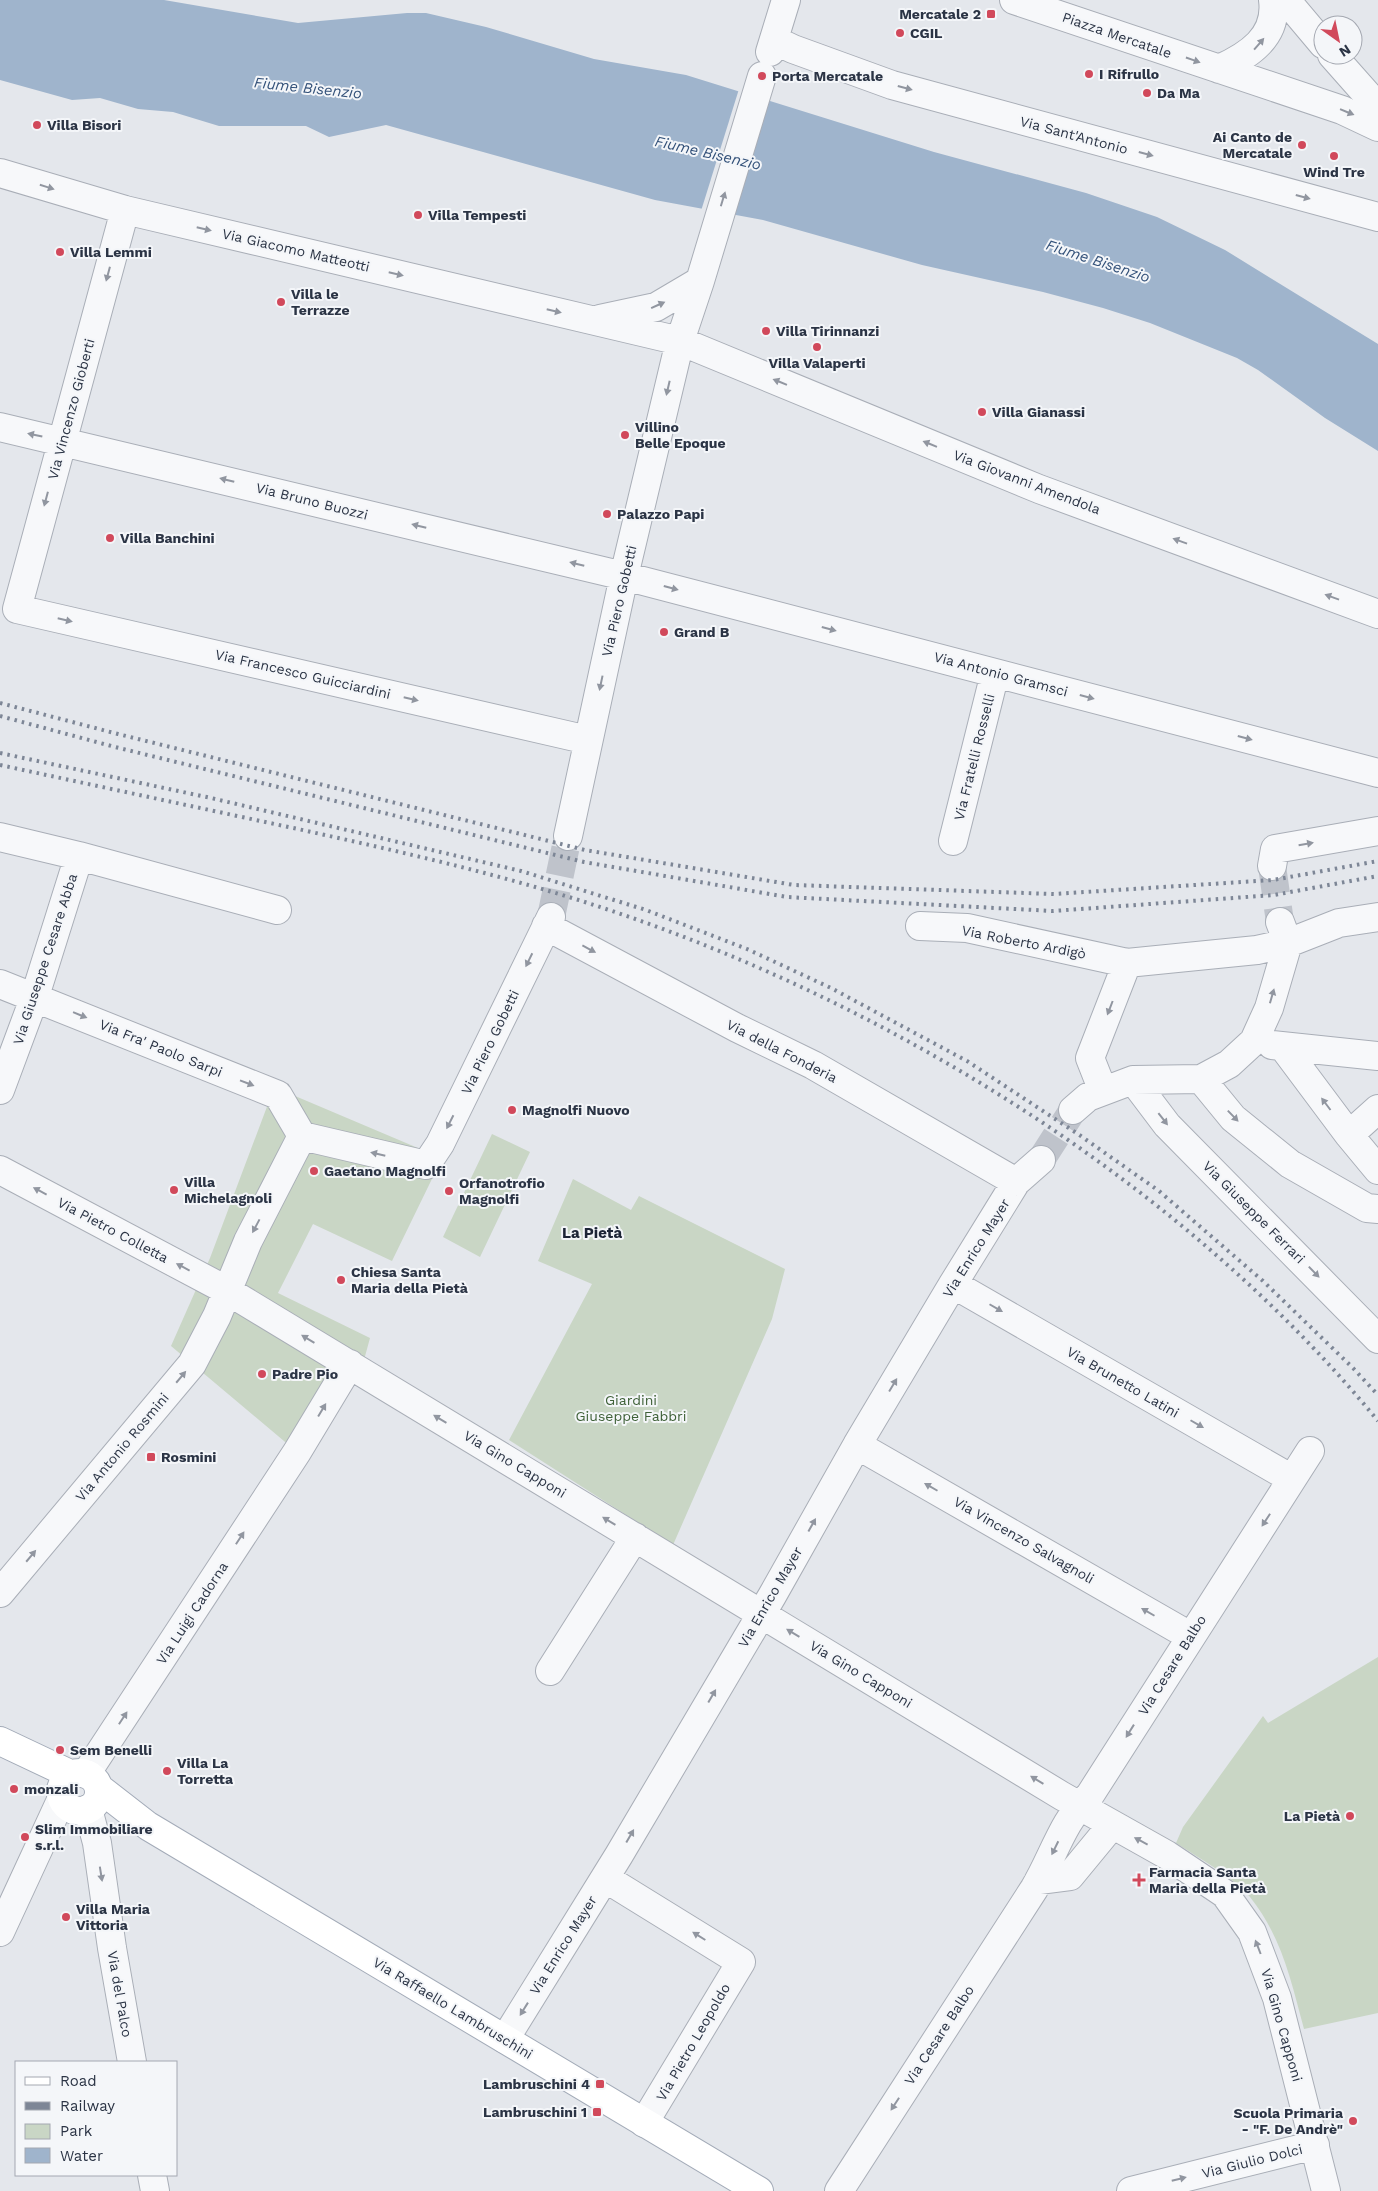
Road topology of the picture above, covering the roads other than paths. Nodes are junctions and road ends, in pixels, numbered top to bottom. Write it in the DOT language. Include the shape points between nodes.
graph roads {
  1 [pos="786,0"];
  2 [pos="1014,0"];
  3 [pos="1273,0"];
  4 [pos="1286,0"];
  5 [pos="1313,32"];
  6 [pos="769,56"];
  7 [pos="1341,65"];
  8 [pos="1219,69"];
  9 [pos="1378,107"];
  10 [pos="1378,127"];
  11 [pos="0,173"];
  12 [pos="125,210"];
  13 [pos="1378,217"];
  14 [pos="700,280"];
  15 [pos="594,320"];
  16 [pos="680,341"];
  17 [pos="0,427"];
  18 [pos="62,441"];
  19 [pos="624,576"];
  20 [pos="17,609"];
  21 [pos="1378,614"];
  22 [pos="995,673"];
  23 [pos="588,740"];
  24 [pos="1378,773"];
  25 [pos="1378,831"];
  26 [pos="568,836"];
  27 [pos="0,837"];
  28 [pos="953,841"];
  29 [pos="79,856"];
  30 [pos="1272,866"];
  31 [pos="277,910"];
  32 [pos="1378,917"];
  33 [pos="548,921"];
  34 [pos="920,926"];
  35 [pos="1284,932"];
  36 [pos="1127,963"];
  37 [pos="0,984"];
  38 [pos="35,996"];
  39 [pos="1254,1041"];
  40 [pos="1284,1048"];
  41 [pos="1372,1061"];
  42 [pos="1201,1079"];
  43 [pos="1133,1080"];
  44 [pos="0,1090"];
  45 [pos="1103,1091"];
  46 [pos="1378,1108"];
  47 [pos="1073,1110"];
  48 [pos="1349,1135"];
  49 [pos="302,1136"];
  50 [pos="1041,1160"];
  51 [pos="0,1170"];
  52 [pos="1378,1170"];
  53 [pos="1016,1182"];
  54 [pos="1378,1209"];
  55 [pos="953,1284"];
  56 [pos="226,1290"];
  57 [pos="1378,1339"];
  58 [pos="350,1364"];
  59 [pos="857,1445"];
  60 [pos="1310,1451"];
  61 [pos="1292,1479"];
  62 [pos="635,1537"];
  63 [pos="0,1593"];
  64 [pos="761,1613"];
  65 [pos="1190,1636"];
  66 [pos="550,1671"];
  67 [pos="8,1744"];
  68 [pos="79,1794"];
  69 [pos="1079,1805"];
  70 [pos="1112,1825"];
  71 [pos="50,1835"];
  72 [pos="97,1843"];
  73 [pos="605,1878"];
  74 [pos="1039,1880"];
  75 [pos="0,1932"];
  76 [pos="505,2039"];
  77 [pos="132,2061"];
  78 [pos="644,2123"];
  79 [pos="1314,2146"];
  80 [pos="152,2176"];
  81 [pos="155,2191"];
  82 [pos="759,2191"];
  83 [pos="839,2191"];
  84 [pos="1131,2191"];
  85 [pos="1326,2191"];
  1 -- 6 [label="street"];
  2 -- 8 [label="street, Piazza Mercatale, one-way"];
  8 -- 3 [label="street, one-way" via="1243,58 1263,40 1270,28"];
  4 -- 5 [label="street"];
  6 -- 13 [label="street, Via Sant'Antonio, one-way" via="793,49 892,85"];
  14 -- 6 [label="street, Via Piero Gobetti, one-way"];
  7 -- 9 [label="street"];
  8 -- 10 [label="street, Piazza Mercatale, one-way" via="1342,110"];
  11 -- 12 [label="street, Via Giacomo Matteotti, one-way"];
  12 -- 15 [label="street, Via Giacomo Matteotti, one-way"];
  12 -- 18 [label="street, Via Vincenzo Gioberti, one-way"];
  15 -- 14 [label="street, Via Giacomo Matteotti, one-way" via="656,307"];
  14 -- 16 [label="street, Via Piero Gobetti"];
  15 -- 16 [label="street, Via Giacomo Matteotti"];
  16 -- 19 [label="street, Via Piero Gobetti, one-way"];
  21 -- 16 [label="street, Via Giovanni Amendola, one-way" via="1039,488"];
  18 -- 17 [label="street, Via Bruno Buozzi, one-way"];
  19 -- 18 [label="street, Via Bruno Buozzi, one-way"];
  18 -- 20 [label="street, Via Vincenzo Gioberti, one-way"];
  19 -- 22 [label="street, Via Antonio Gramsci, one-way"];
  19 -- 23 [label="street, Via Piero Gobetti, one-way"];
  20 -- 23 [label="street, Via Francesco Guicciardini, one-way"];
  22 -- 24 [label="street, Via Antonio Gramsci, one-way"];
  22 -- 28 [label="street, Via Fratelli Rosselli"];
  23 -- 26 [label="street, Via Piero Gobetti"];
  30 -- 25 [label="street, one-way" via="1275,849"];
  27 -- 29 [label="street, Via Giuseppe Cesare Abba"];
  29 -- 31 [label="street, Via Giuseppe Cesare Abba"];
  29 -- 38 [label="street, Via Giuseppe Cesare Abba"];
  32 -- 35 [label="street, Via Roberto Ardigò"];
  33 -- 49 [label="street, Via Piero Gobetti, one-way" via="440,1144 426,1165"];
  33 -- 53 [label="street, Via della Fonderia, one-way" via="737,1028 813,1065"];
  34 -- 36 [label="street, Via Roberto Ardigò" via="967,928"];
  35 -- 36 [label="street, Via Roberto Ardigò" via="1257,950"];
  39 -- 35 [label="street, one-way" via="1269,1008"];
  36 -- 45 [label="street, one-way" via="1090,1058"];
  37 -- 38 [label="street, Via Fra' Paolo Sarpi"];
  38 -- 44 [label="street, Via Giuseppe Cesare Abba"];
  38 -- 49 [label="street, Via Fra' Paolo Sarpi, one-way" via="278,1095"];
  39 -- 40 [label="street"];
  39 -- 42 [label="street" via="1229,1064"];
  40 -- 41 [label="street"];
  48 -- 40 [label="street, one-way"];
  42 -- 43 [label="street"];
  42 -- 54 [label="street, one-way" via="1233,1118 1290,1164 1367,1208"];
  43 -- 45 [label="street"];
  43 -- 57 [label="street, Via Giuseppe Ferrari, one-way" via="1167,1125"];
  45 -- 47 [label="street" via="1088,1097"];
  46 -- 48 [label="street"];
  48 -- 52 [label="street"];
  49 -- 56 [label="street, Via Antonio Rosmini, one-way"];
  50 -- 53 [label="street, Via Enrico Mayer"];
  56 -- 51 [label="street, Via Pietro Colletta, one-way"];
  53 -- 55 [label="street, Via Enrico Mayer"];
  59 -- 55 [label="street, Via Enrico Mayer, one-way"];
  55 -- 61 [label="street, Via Brunetto Latini, one-way"];
  58 -- 56 [label="street, Via Gino Capponi, one-way"];
  63 -- 56 [label="street, Via Antonio Rosmini, one-way" via="192,1364 217,1316"];
  62 -- 58 [label="street, Via Gino Capponi, one-way"];
  68 -- 58 [label="street, Via Luigi Cadorna, one-way"];
  64 -- 59 [label="street, Via Enrico Mayer, one-way"];
  65 -- 59 [label="street, Via Vincenzo Salvagnoli, one-way"];
  60 -- 61 [label="street, Via Cesare Balbo"];
  61 -- 65 [label="street, Via Cesare Balbo, one-way"];
  62 -- 64 [label="street, Via Gino Capponi"];
  62 -- 66 [label="street"];
  69 -- 64 [label="street, Via Gino Capponi, one-way"];
  73 -- 64 [label="street, Via Enrico Mayer, one-way"];
  65 -- 69 [label="street, Via Cesare Balbo, one-way" via="1090,1795"];
  67 -- 68 [label="main road, Via Raffaello Lambruschini"];
  68 -- 71 [label="street, Via Luigi Cadorna"];
  68 -- 72 [label="street, Via del Palco"];
  68 -- 76 [label="main road, Via Raffaello Lambruschini" via="148,1826"];
  69 -- 70 [label="street, Via Gino Capponi"];
  69 -- 74 [label="street, Via Cesare Balbo, one-way"];
  70 -- 74 [label="street" via="1070,1876"];
  79 -- 70 [label="street, Via Gino Capponi, one-way" via="1277,1998 1252,1932 1225,1894 1167,1855"];
  71 -- 72 [label="street" via="78,1833"];
  71 -- 75 [label="street, Via Luigi Cadorna"];
  72 -- 77 [label="street, Via del Palco, one-way"];
  73 -- 76 [label="street, Via Enrico Mayer, one-way"];
  78 -- 73 [label="street, Via Pietro Leopoldo, one-way" via="740,1962"];
  74 -- 83 [label="street, Via Cesare Balbo, one-way"];
  76 -- 78 [label="main road, Via Raffaello Lambruschini"];
  78 -- 82 [label="main road, Via Raffaello Lambruschini"];
  84 -- 79 [label="street, Via Giulio Dolci, one-way"];
  79 -- 85 [label="street, Via Gino Capponi"];
  80 -- 81 [label="street"];
}
